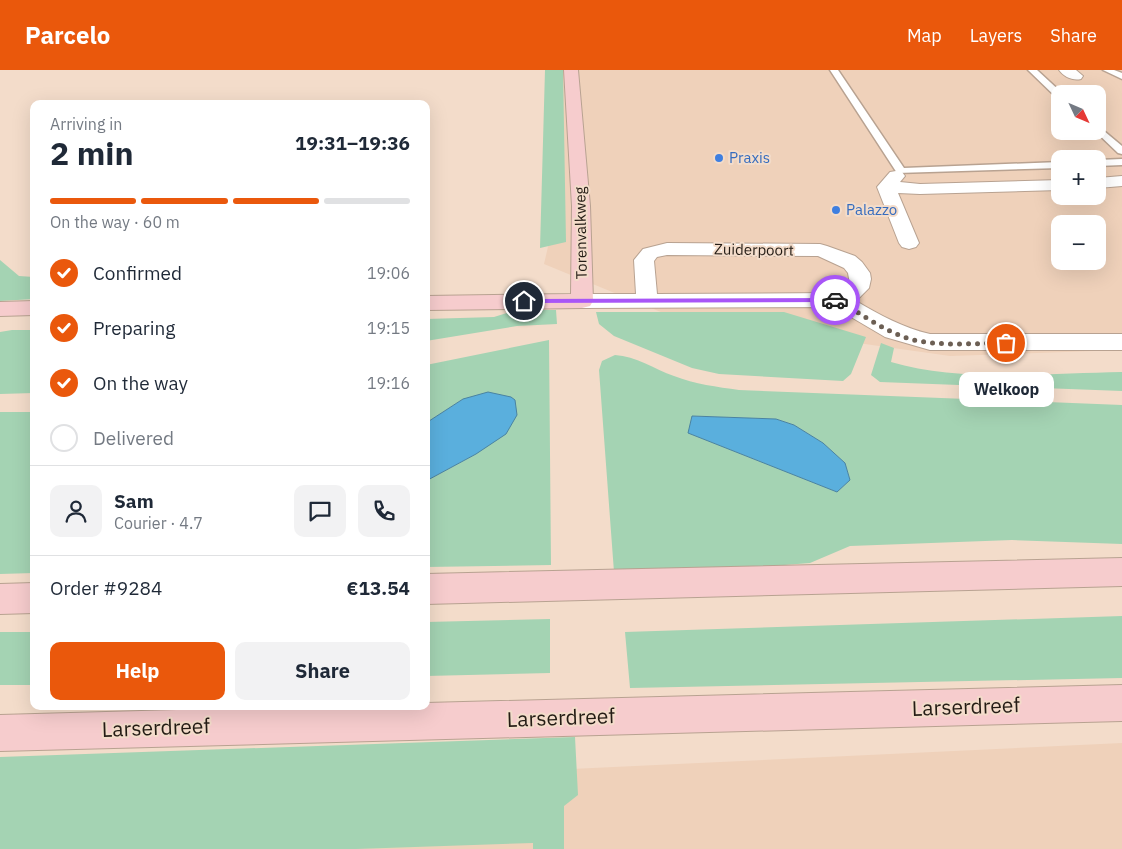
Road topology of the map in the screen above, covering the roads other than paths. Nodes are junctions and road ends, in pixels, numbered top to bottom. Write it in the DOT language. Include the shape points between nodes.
graph roads {
  1 [pos="571,70"];
  2 [pos="834,70"];
  3 [pos="1032,70"];
  4 [pos="1107,70"];
  5 [pos="1122,76"];
  6 [pos="1051,88"];
  7 [pos="1106,136"];
  8 [pos="1122,151"];
  9 [pos="1122,162"];
  10 [pos="1106,163"];
  11 [pos="1051,165"];
  12 [pos="901,172"];
  13 [pos="1122,181"];
  14 [pos="1106,182"];
  15 [pos="1051,185"];
  16 [pos="886,187"];
  17 [pos="909,243"];
  18 [pos="647,300"];
  19 [pos="838,300"];
  20 [pos="582,301"];
  21 [pos="430,303"];
  22 [pos="30,308"];
  23 [pos="0,309"];
  24 [pos="1122,342"];
  25 [pos="1122,572"];
  26 [pos="430,589"];
  27 [pos="30,598"];
  28 [pos="0,599"];
  29 [pos="1122,703"];
  30 [pos="0,733"];
  1 -- 20 [label="main road, Torenvalkweg" via="581,206"];
  2 -- 12 [label="lane"];
  3 -- 6 [label="lane"];
  4 -- 5 [label="lane"];
  7 -- 8 [label="lane"];
  9 -- 10 [label="lane"];
  11 -- 12 [label="lane"];
  12 -- 16 [label="street"];
  13 -- 14 [label="street"];
  15 -- 16 [label="street" via="920,190"];
  16 -- 17 [label="street"];
  18 -- 19 [label="street, Zuiderpoort"];
  18 -- 19 [label="street, Zuiderpoort" via="644,260 650,253 677,249 820,250 840,256 855,266 861,280 859,289"];
  18 -- 20 [label="street, Zuiderpoort"];
  19 -- 24 [label="street" via="887,329 910,339 930,342"];
  20 -- 21 [label="main road, Torenvalkweg"];
  22 -- 23 [label="main road"];
  25 -- 26 [label="main road"];
  27 -- 28 [label="main road"];
  29 -- 30 [label="main road, Larserdreef"];
}
